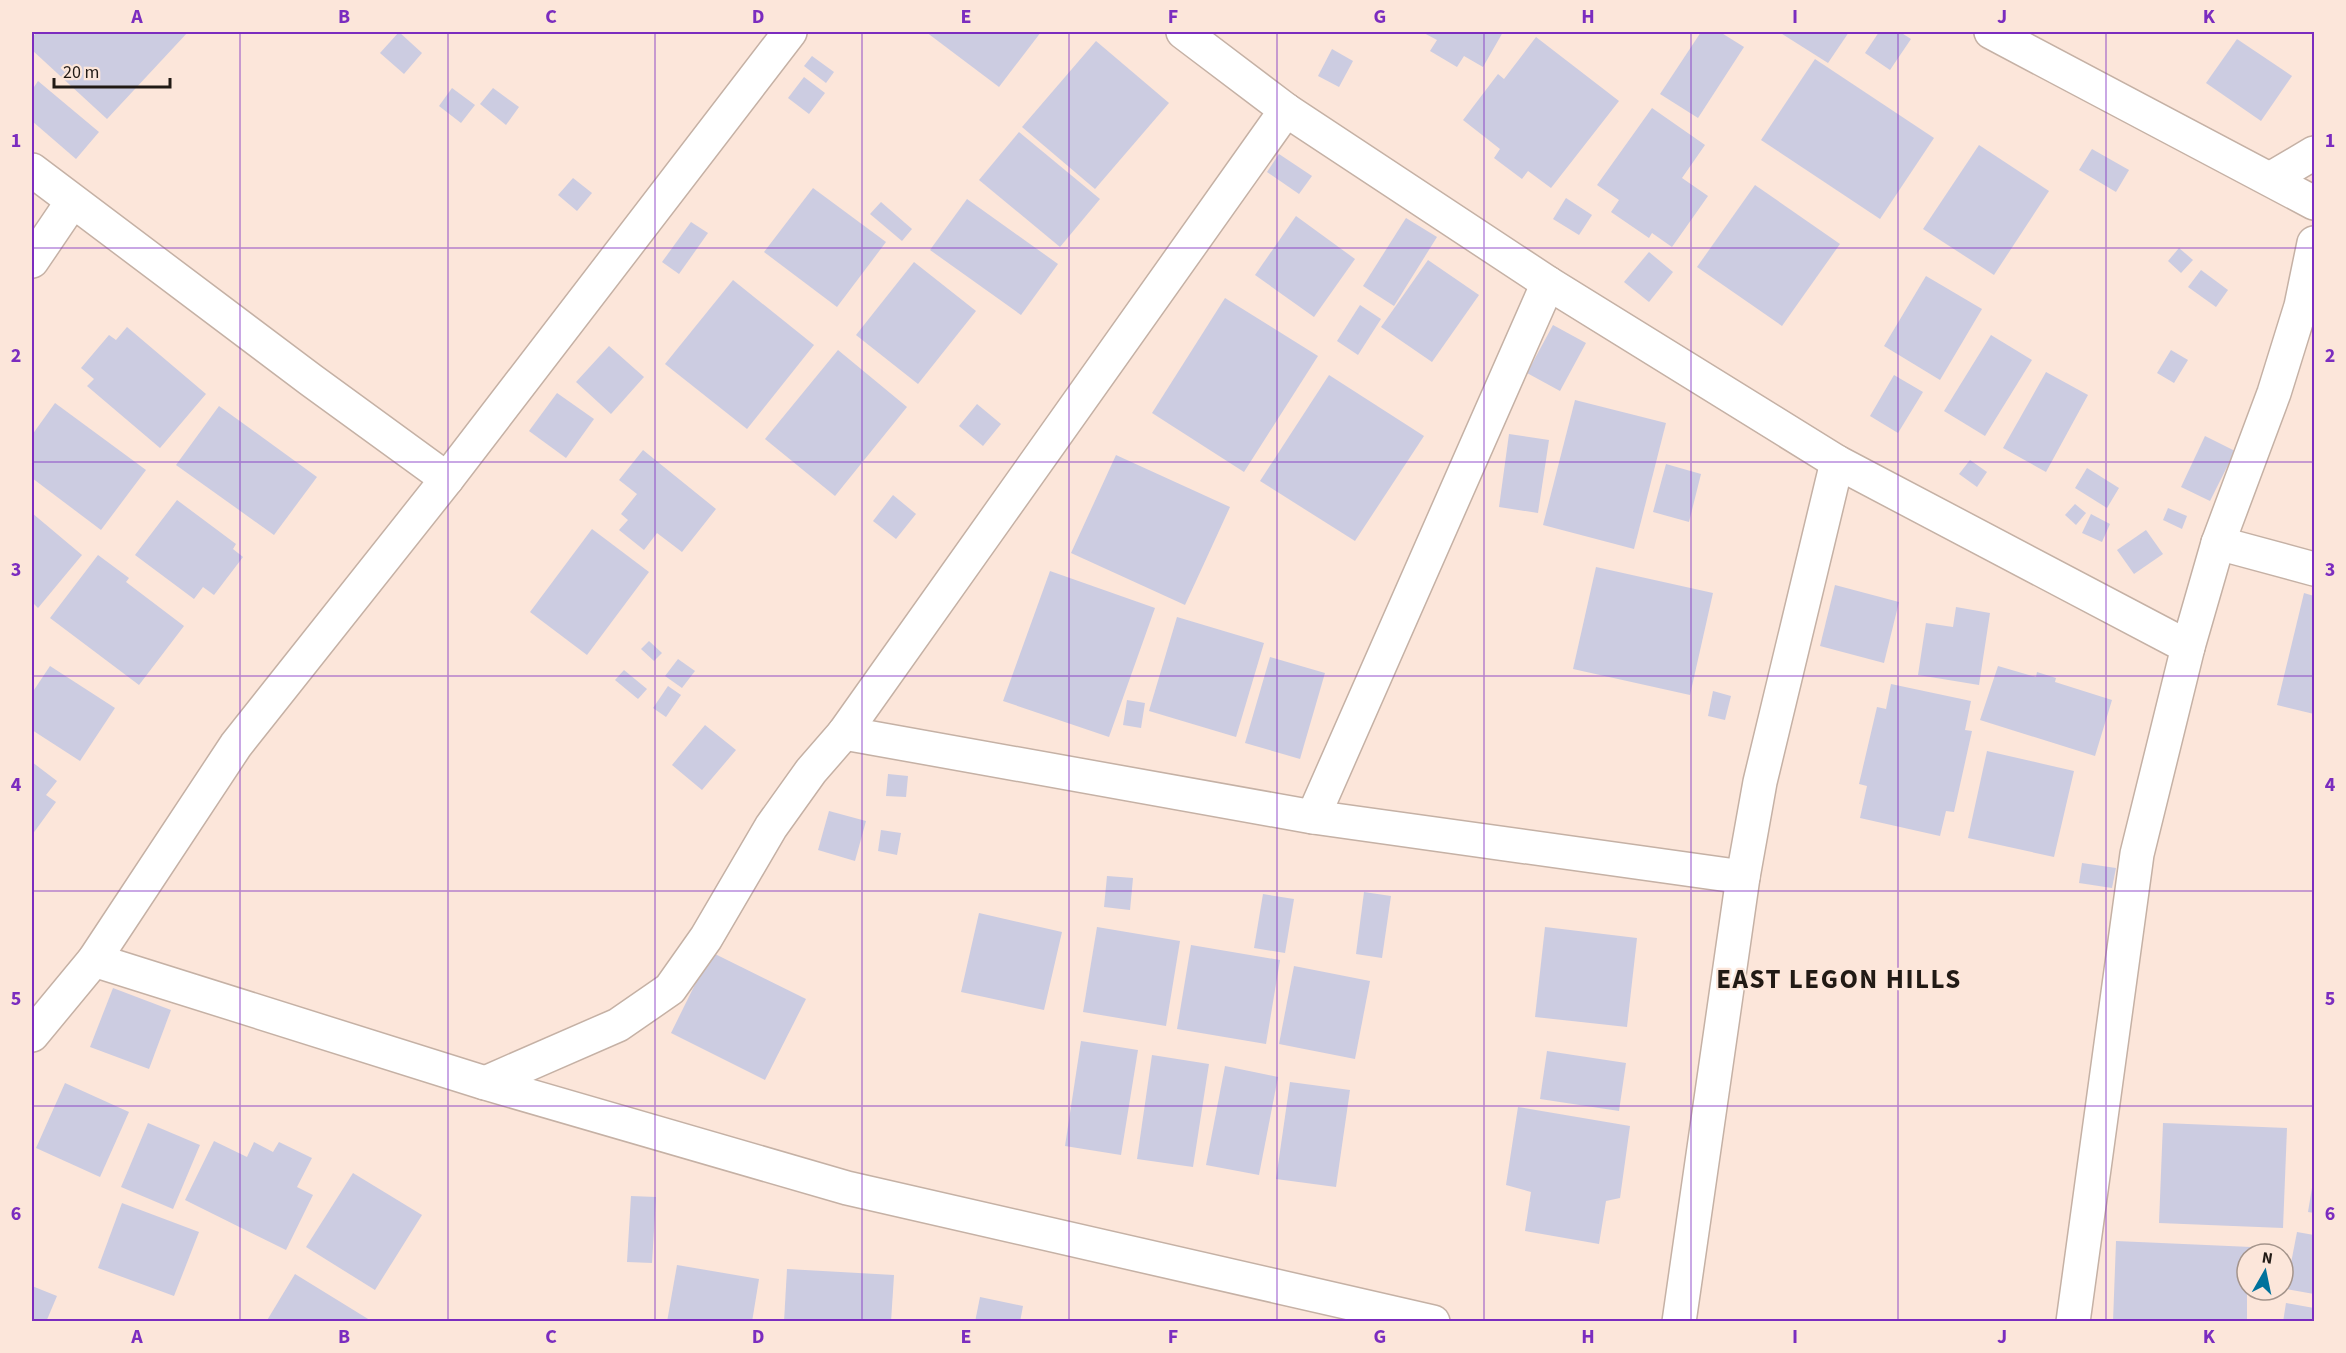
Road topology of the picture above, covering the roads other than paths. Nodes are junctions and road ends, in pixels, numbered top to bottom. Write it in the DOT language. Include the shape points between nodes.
graph roads {
  1 [pos="790,32"];
  2 [pos="1183,32"];
  3 [pos="1990,32"];
  4 [pos="1286,110"];
  5 [pos="2314,153"];
  6 [pos="32,170"];
  7 [pos="2270,179"];
  8 [pos="72,202"];
  9 [pos="2314,203"];
  10 [pos="2314,243"];
  11 [pos="32,261"];
  12 [pos="1548,283"];
  13 [pos="1838,462"];
  14 [pos="447,479"];
  15 [pos="2218,543"];
  16 [pos="2314,569"];
  17 [pos="2188,647"];
  18 [pos="844,733"];
  19 [pos="1313,817"];
  20 [pos="1743,877"];
  21 [pos="94,960"];
  22 [pos="32,1035"];
  23 [pos="485,1083"];
  24 [pos="1433,1322"];
  25 [pos="1679,1322"];
  26 [pos="2073,1322"];
  1 -- 14 [label="street"];
  2 -- 4 [label="street"];
  3 -- 7 [label="street"];
  4 -- 12 [label="street"];
  4 -- 18 [label="street"];
  5 -- 7 [label="street"];
  6 -- 8 [label="street"];
  7 -- 9 [label="street"];
  8 -- 11 [label="street"];
  8 -- 14 [label="street"];
  10 -- 15 [label="street" via="2301,306 2274,393"];
  12 -- 13 [label="street"];
  12 -- 19 [label="street"];
  13 -- 17 [label="street"];
  13 -- 20 [label="street" via="1760,782"];
  14 -- 21 [label="street" via="236,745"];
  15 -- 16 [label="street"];
  15 -- 17 [label="street"];
  17 -- 26 [label="street" via="2137,854"];
  18 -- 19 [label="street"];
  18 -- 23 [label="street" via="771,827 706,938 670,989 618,1026"];
  19 -- 20 [label="street"];
  20 -- 25 [label="street"];
  21 -- 22 [label="street"];
  21 -- 23 [label="street"];
  23 -- 24 [label="street" via="847,1188"];
}
